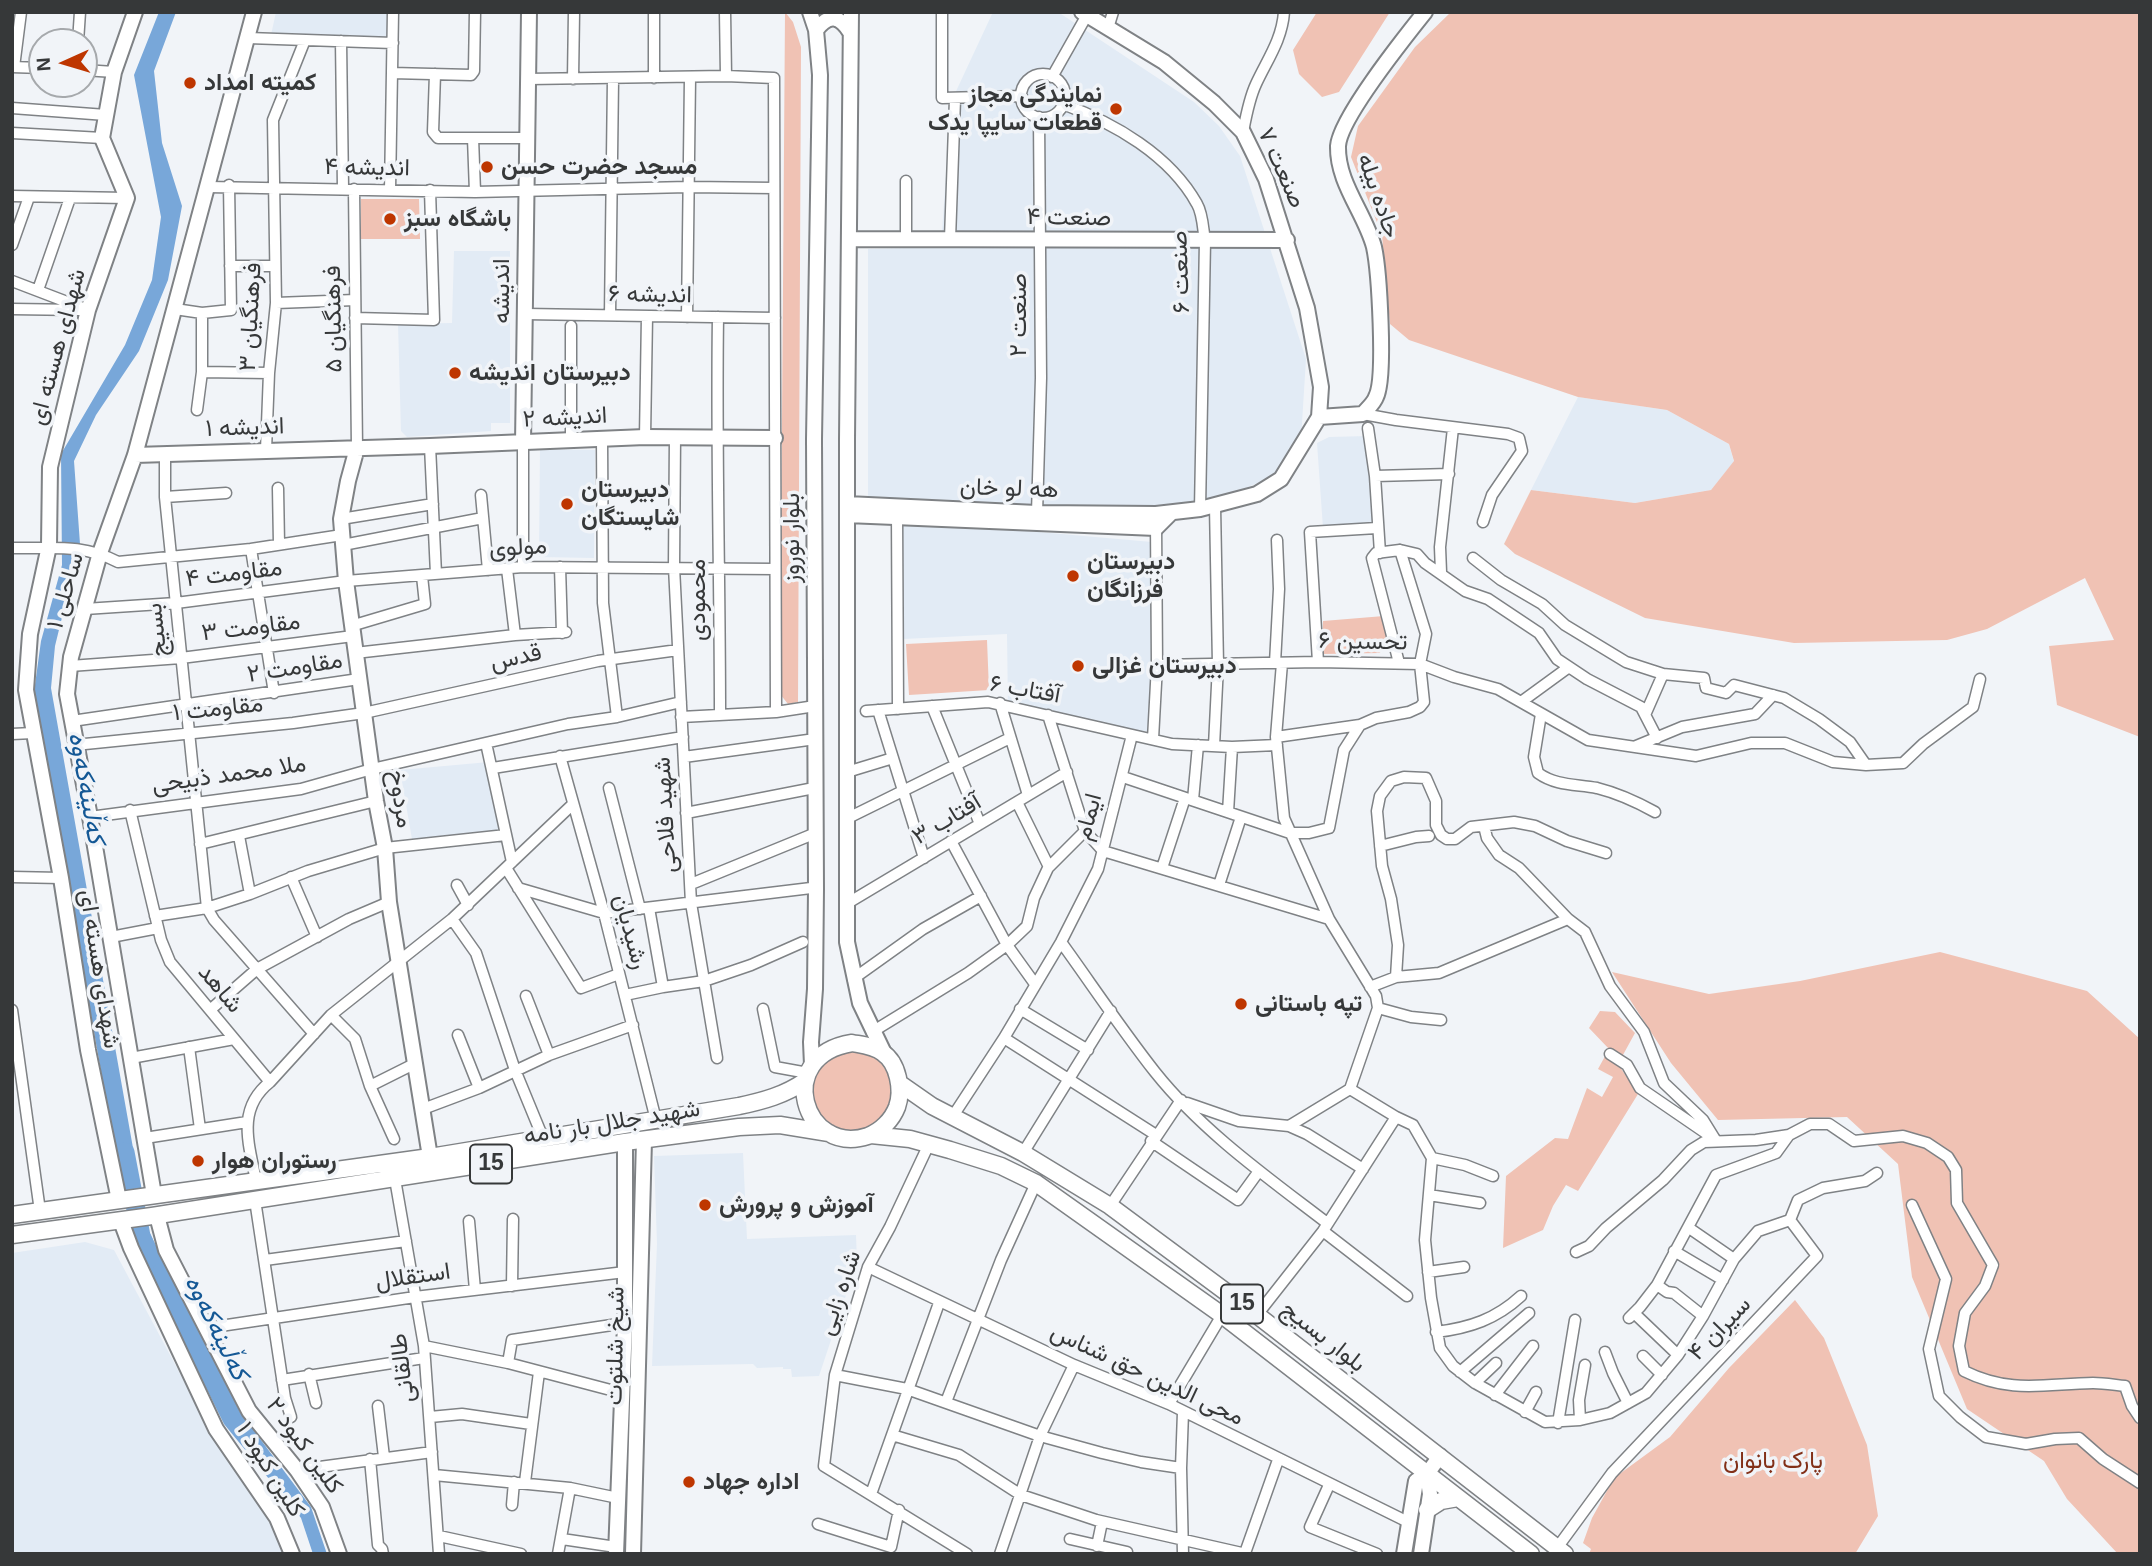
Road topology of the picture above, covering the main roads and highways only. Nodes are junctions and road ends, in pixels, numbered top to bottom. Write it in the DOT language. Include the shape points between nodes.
graph roads {
  1 [pos="809,1073"];
  2 [pos="899,1083"];
  3 [pos="769,1099"];
  4 [pos="773,1125"];
  5 [pos="830,1133"];
  6 [pos="871,1135"];
  7 [pos="1016,1149"];
  8 [pos="1001,1166"];
  9 [pos="12,1215"];
  10 [pos="12,1235"];
  11 [pos="1458,1498"];
  12 [pos="1427,1510"];
  13 [pos="1561,1551"];
  14 [pos="1531,1554"];
  1 -- 2 [label="main road, 15" via="830,1049 852,1043 884,1053"];
  1 -- 3 [label="main road, شهید جلال بار نامه / 15" via="792,1090"];
  1 -- 5 [label="main road" via="807,1106"];
  2 -- 6 [label="main road" via="900,1096 890,1119"];
  2 -- 7 [label="main road, بلوار بسیج / 15"];
  3 -- 4 [label="main road" via="779,1108"];
  3 -- 9 [label="main road, شهید جلال بار نامه / 15" via="430,1157"];
  4 -- 5 [label="main road, شهید جلال بار نامه / 15"];
  4 -- 10 [label="main road, شهید جلال بار نامه / 15" via="644,1140"];
  5 -- 6 [label="main road, 15" via="857,1139"];
  6 -- 8 [label="main road, بلوار بسیج / 15" via="910,1139"];
  7 -- 8 [label="main road"];
  7 -- 13 [label="main road, بلوار بسیج / 15" via="1110,1206"];
  8 -- 11 [label="main road, بلوار بسیج / 15" via="1036,1183 1222,1315"];
  11 -- 12 [label="main road"];
  11 -- 14 [label="main road, بلوار بسیج / 15"];
}
